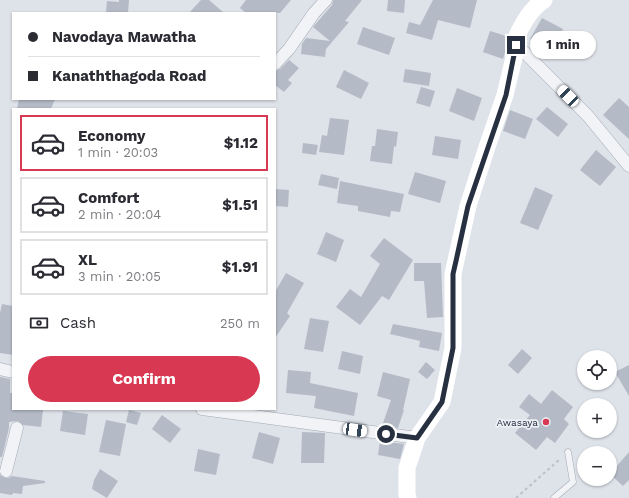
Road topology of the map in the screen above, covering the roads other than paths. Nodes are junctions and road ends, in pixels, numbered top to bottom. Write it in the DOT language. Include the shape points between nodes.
graph roads {
  1 [pos="326,0"];
  2 [pos="539,1"];
  3 [pos="516,45"];
  4 [pos="276,63"];
  5 [pos="629,166"];
  6 [pos="0,369"];
  7 [pos="12,372"];
  8 [pos="209,410"];
  9 [pos="17,428"];
  10 [pos="417,438"];
  11 [pos="5,451"];
  12 [pos="568,452"];
  13 [pos="6,471"];
  14 [pos="408,498"];
  15 [pos="554,498"];
  1 -- 4 [label="street"];
  2 -- 3 [label="street" via="522,24 515,40"];
  3 -- 5 [label="street" via="588,116"];
  3 -- 10 [label="street" via="506,95 468,206 453,274 453,348 442,402"];
  6 -- 7 [label="street"];
  8 -- 10 [label="street"];
  9 -- 11 [label="street"];
  10 -- 14 [label="street" via="407,468"];
  11 -- 13 [label="street"];
  12 -- 15 [label="lane" via="573,482"];
}
